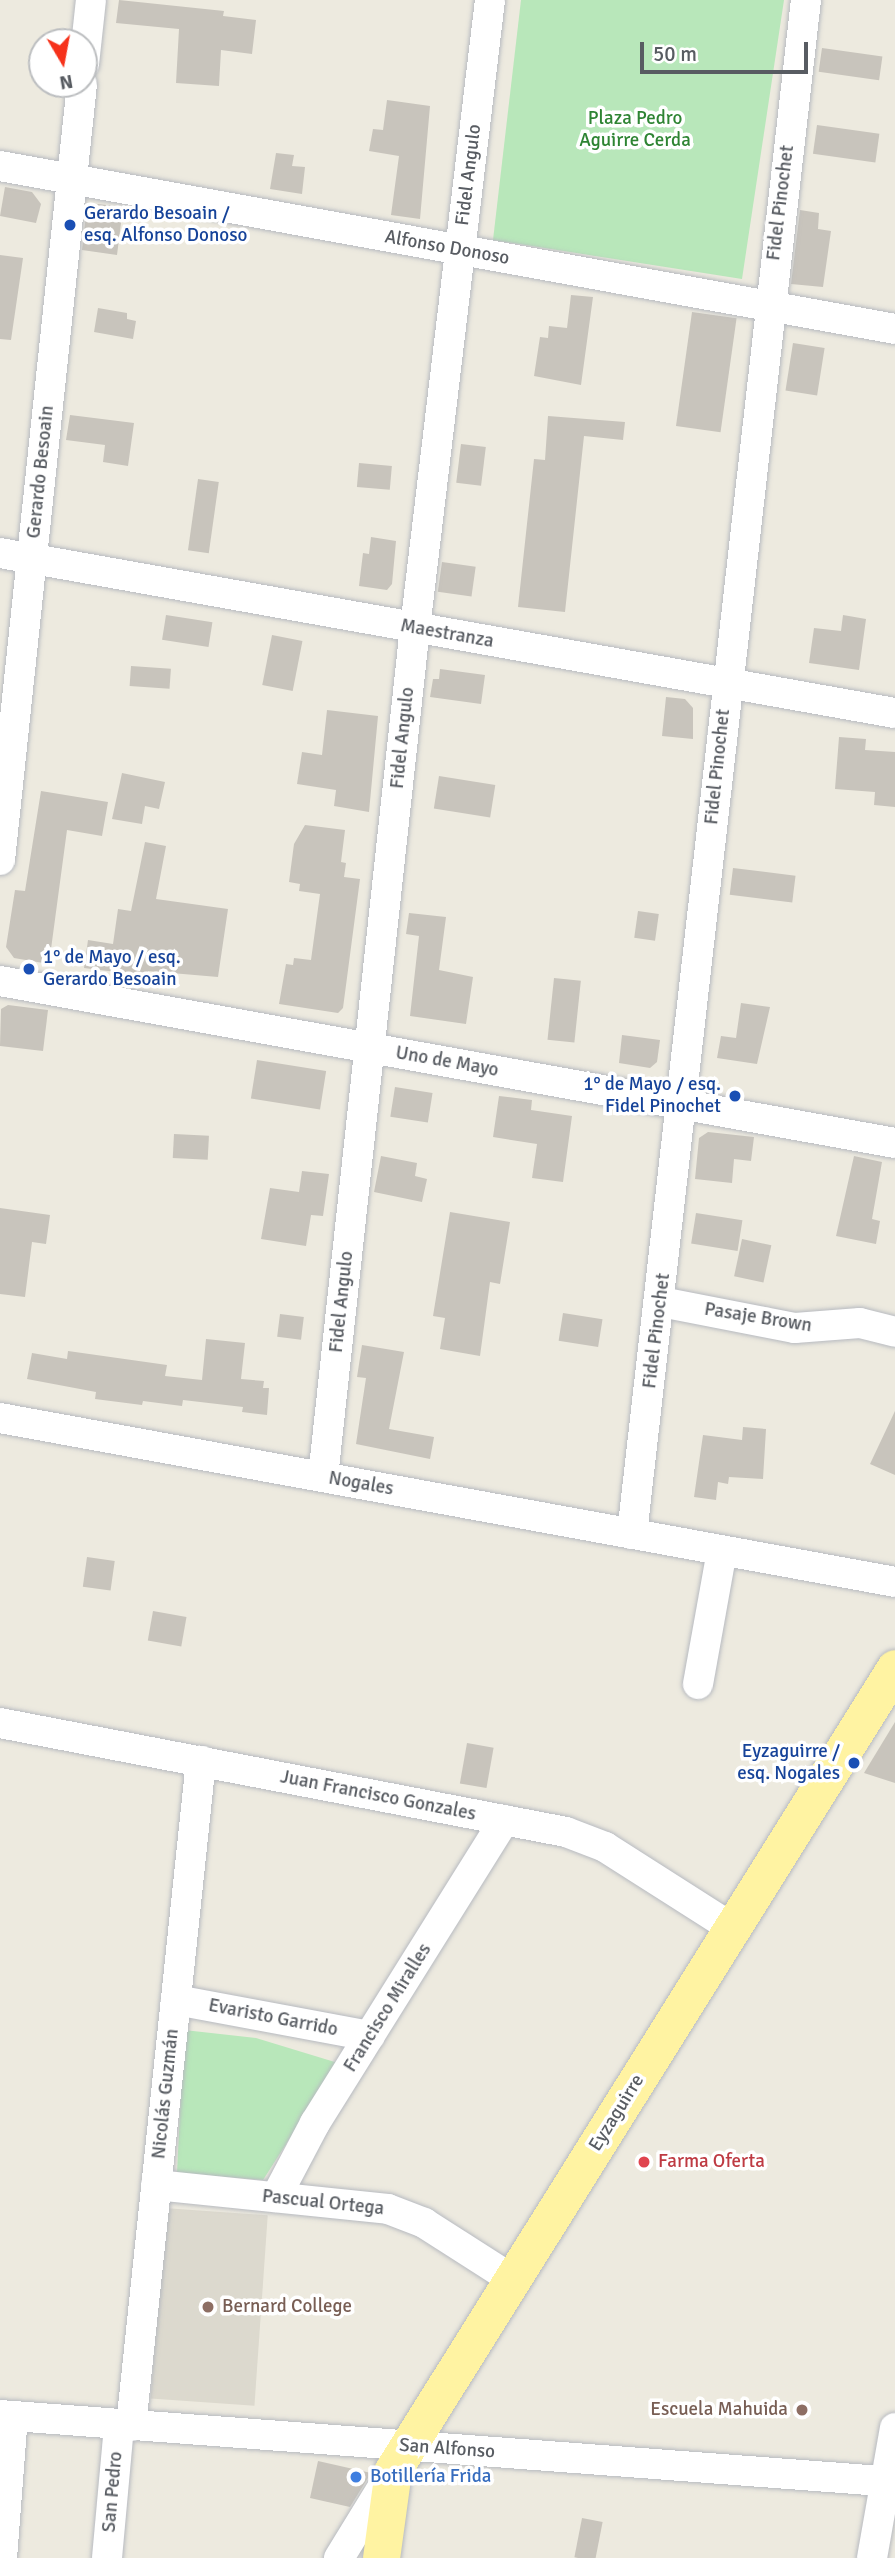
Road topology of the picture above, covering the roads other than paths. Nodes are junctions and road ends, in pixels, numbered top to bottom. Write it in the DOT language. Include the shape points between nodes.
graph roads {
  1 [pos="91,0"];
  2 [pos="490,0"];
  3 [pos="806,0"];
  4 [pos="88,28"];
  5 [pos="81,98"];
  6 [pos="0,166"];
  7 [pos="72,179"];
  8 [pos="460,250"];
  9 [pos="768,306"];
  10 [pos="895,329"];
  11 [pos="0,553"];
  12 [pos="32,558"];
  13 [pos="415,628"];
  14 [pos="727,684"];
  15 [pos="895,713"];
  16 [pos="0,860"];
  17 [pos="0,981"];
  18 [pos="370,1048"];
  19 [pos="681,1104"];
  20 [pos="895,1143"];
  21 [pos="661,1302"];
  22 [pos="895,1332"];
  23 [pos="0,1418"];
  24 [pos="323,1477"];
  25 [pos="632,1534"];
  26 [pos="722,1550"];
  27 [pos="895,1582"];
  28 [pos="895,1668"];
  29 [pos="698,1684"];
  30 [pos="0,1723"];
  31 [pos="201,1761"];
  32 [pos="504,1820"];
  33 [pos="732,1928"];
  34 [pos="176,2000"];
  35 [pos="370,2036"];
  36 [pos="156,2185"];
  37 [pos="276,2197"];
  38 [pos="513,2280"];
  39 [pos="7,2416"];
  40 [pos="125,2426"];
  41 [pos="895,2428"];
  42 [pos="401,2458"];
  43 [pos="890,2482"];
  44 [pos="2,2558"];
  45 [pos="107,2558"];
  46 [pos="339,2558"];
  47 [pos="381,2558"];
  48 [pos="872,2558"];
  1 -- 4 [label="street"];
  2 -- 8 [label="street, Fidel Angulo"];
  3 -- 9 [label="street, Fidel Pinochet"];
  5 -- 7 [label="street, Gerardo Besoain"];
  6 -- 7 [label="street, Alfonso Donoso"];
  7 -- 8 [label="street, Alfonso Donoso"];
  7 -- 12 [label="street, Gerardo Besoain"];
  8 -- 9 [label="street, Alfonso Donoso"];
  8 -- 13 [label="street, Fidel Angulo"];
  9 -- 10 [label="street, Alfonso Donoso"];
  9 -- 14 [label="street, Fidel Pinochet"];
  11 -- 12 [label="street, Maestranza"];
  12 -- 13 [label="street, Maestranza"];
  12 -- 16 [label="street, Gerardo Besoain"];
  13 -- 14 [label="street, Maestranza"];
  13 -- 18 [label="street, Fidel Angulo"];
  14 -- 15 [label="street, Maestranza"];
  14 -- 19 [label="street, Fidel Pinochet"];
  17 -- 18 [label="street, Uno de Mayo"];
  18 -- 19 [label="street, Uno de Mayo"];
  18 -- 24 [label="street, Fidel Angulo"];
  19 -- 20 [label="street, Uno de Mayo"];
  19 -- 21 [label="street, Fidel Pinochet"];
  21 -- 22 [label="street, Pasaje Brown" via="795,1328 860,1323"];
  21 -- 25 [label="street, Fidel Pinochet"];
  23 -- 24 [label="street, Nogales"];
  24 -- 25 [label="street, Nogales"];
  25 -- 26 [label="street, Nogales"];
  26 -- 27 [label="street, Nogales"];
  26 -- 29 [label="street"];
  28 -- 33 [label="main road, Eyzaguirre"];
  30 -- 31 [label="street, Juan Francisco Gonzales"];
  31 -- 32 [label="street, Juan Francisco Gonzales"];
  31 -- 34 [label="street, Nicolás Guzmán"];
  32 -- 33 [label="street, Juan Francisco Gonzales" via="592,1840"];
  32 -- 35 [label="street, Francisco Miralles"];
  33 -- 38 [label="main road, Eyzaguirre"];
  34 -- 35 [label="street, Evaristo Garrido"];
  34 -- 36 [label="street, Nicolás Guzmán"];
  35 -- 37 [label="street, Francisco Miralles"];
  36 -- 37 [label="street, Pascual Ortega"];
  36 -- 40 [label="street, Nicolás Guzmán"];
  37 -- 38 [label="street, Pascual Ortega" via="403,2213"];
  38 -- 42 [label="main road, Eyzaguirre"];
  39 -- 40 [label="street, San Alfonso"];
  39 -- 44 [label="street"];
  40 -- 42 [label="street, San Alfonso"];
  40 -- 45 [label="street, San Pedro"];
  41 -- 43 [label="street"];
  42 -- 43 [label="street, San Alfonso"];
  42 -- 46 [label="street, Eyzaguirre"];
  42 -- 47 [label="main road"];
  43 -- 48 [label="street"];
}
